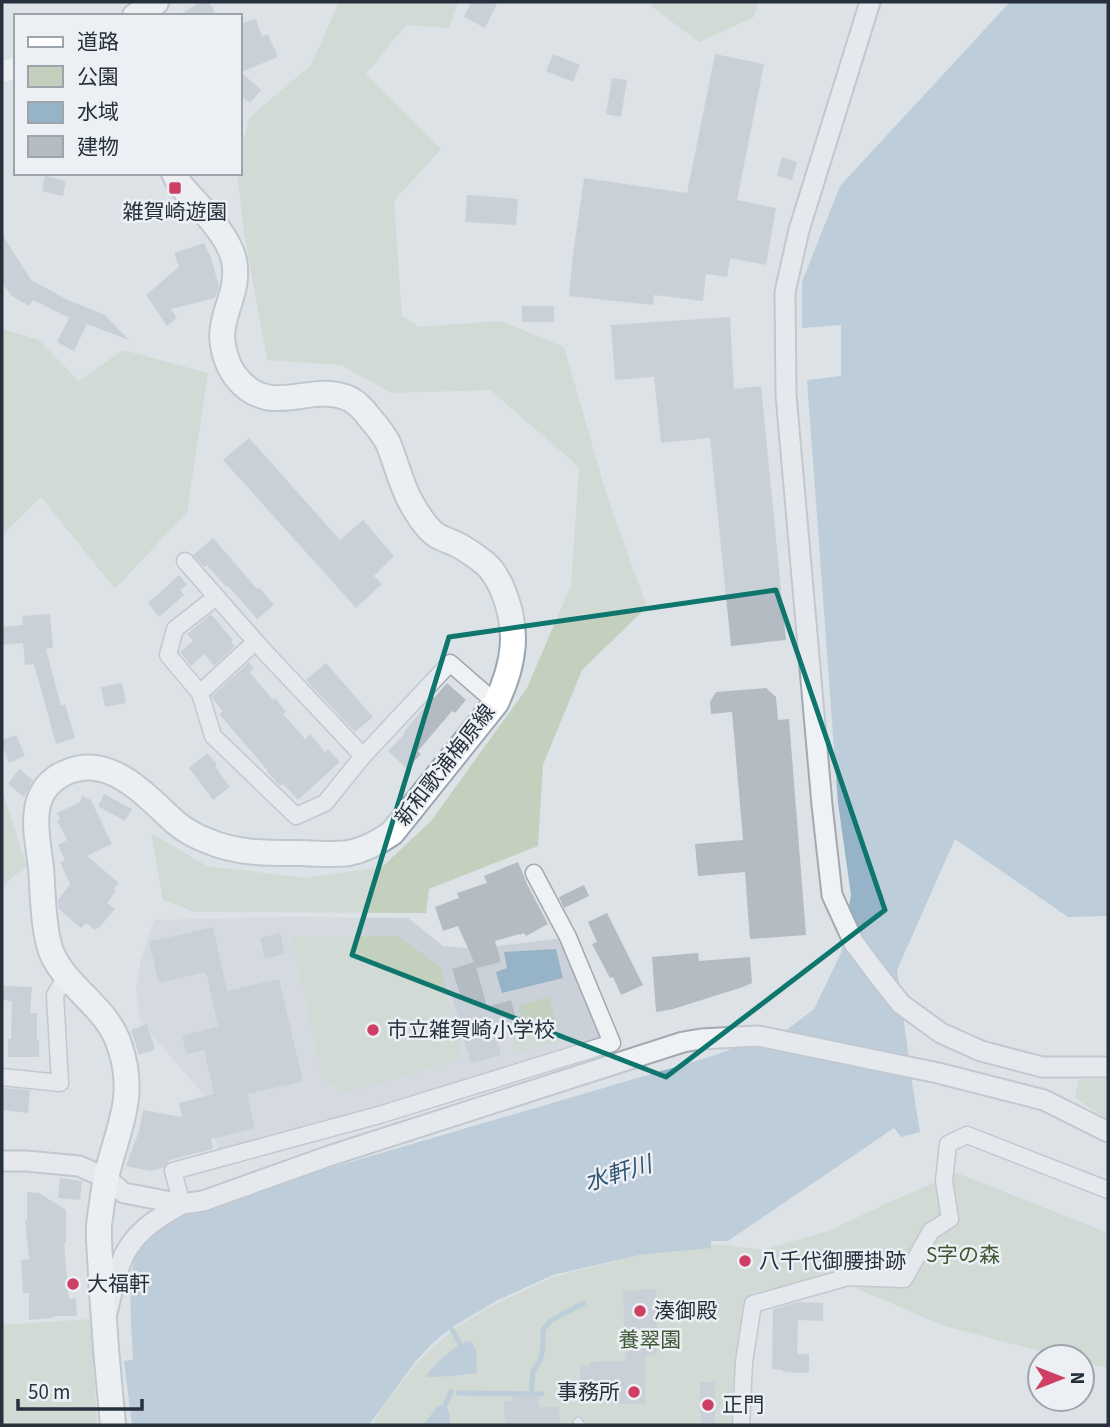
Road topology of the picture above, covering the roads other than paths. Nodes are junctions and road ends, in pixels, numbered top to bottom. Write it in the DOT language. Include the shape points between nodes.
graph roads {
  1 [pos="156,2"];
  2 [pos="870,2"];
  3 [pos="138,14"];
  4 [pos="175,175"];
  5 [pos="186,561"];
  6 [pos="216,597"];
  7 [pos="256,642"];
  8 [pos="200,693"];
  9 [pos="496,703"];
  10 [pos="363,756"];
  11 [pos="534,873"];
  12 [pos="67,975"];
  13 [pos="1108,1067"];
  14 [pos="2,1077"];
  15 [pos="321,1128"];
  16 [pos="1108,1132"];
  17 [pos="329,1156"];
  18 [pos="2,1161"];
  19 [pos="106,1178"];
  20 [pos="1108,1190"];
  21 [pos="182,1205"];
  22 [pos="104,1328"];
  23 [pos="113,1425"];
  24 [pos="741,1425"];
  1 -- 3 [label="main road"];
  2 -- 13 [label="street" via="799,230 785,292 787,409 832,895 854,943 878,975 901,1004 941,1033 981,1051 1042,1066"];
  4 -- 9 [label="main road, 新和歌浦梅原線" via="223,236 234,259 235,286 223,329 225,356 236,377 252,393 274,400 334,394 350,399 387,440 407,496 422,520 436,534 485,562 496,575 512,616 514,640 506,681"];
  5 -- 6 [label="street"];
  6 -- 7 [label="street"];
  6 -- 8 [label="street" via="176,629 168,654"];
  7 -- 8 [label="street"];
  7 -- 10 [label="street"];
  8 -- 10 [label="street" via="213,736 296,816 325,803"];
  9 -- 10 [label="street" via="450,663"];
  9 -- 12 [label="main road, 新和歌浦梅原線" via="392,833 349,853 234,851 186,830 136,787 106,770 83,768 56,778 39,797 36,821 47,935 53,956"];
  11 -- 15 [label="street" via="568,937 612,1043"];
  12 -- 14 [label="street" via="55,995 60,1083"];
  12 -- 19 [label="main road, 新和歌浦梅原線" via="110,1024 125,1068 125,1115"];
  15 -- 17 [label="street"];
  15 -- 21 [label="street" via="173,1171"];
  16 -- 17 [label="street" via="1044,1100 758,1036 684,1042"];
  17 -- 21 [label="street"];
  18 -- 19 [label="street" via="79,1166"];
  19 -- 21 [label="street" via="124,1192"];
  19 -- 22 [label="main road, 新和歌浦梅原線" via="99,1227"];
  20 -- 24 [label="street" via="967,1135 948,1144 944,1181 950,1219 931,1231 904,1279 848,1277 753,1304"];
  21 -- 22 [label="street" via="137,1235 120,1263"];
  22 -- 23 [label="main road, 新和歌浦梅原線"];
}
